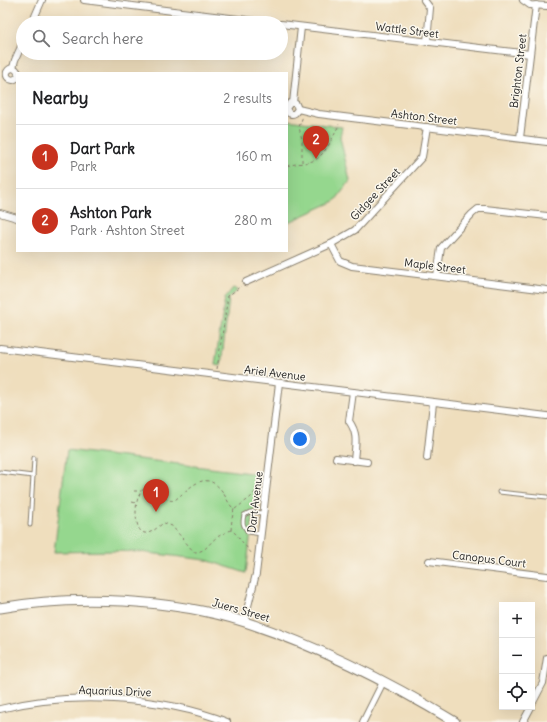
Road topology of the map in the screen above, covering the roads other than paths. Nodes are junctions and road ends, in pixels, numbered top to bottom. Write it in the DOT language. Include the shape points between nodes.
graph roads {
  1 [pos="42,0"];
  2 [pos="84,0"];
  3 [pos="424,0"];
  4 [pos="523,0"];
  5 [pos="536,5"];
  6 [pos="547,6"];
  7 [pos="35,16"];
  8 [pos="213,16"];
  9 [pos="288,25"];
  10 [pos="301,27"];
  11 [pos="427,42"];
  12 [pos="530,54"];
  13 [pos="16,58"];
  14 [pos="13,68"];
  15 [pos="17,72"];
  16 [pos="3,73"];
  17 [pos="16,78"];
  18 [pos="293,103"];
  19 [pos="288,106"];
  20 [pos="298,109"];
  21 [pos="288,112"];
  22 [pos="427,127"];
  23 [pos="520,138"];
  24 [pos="547,142"];
  25 [pos="0,213"];
  26 [pos="547,216"];
  27 [pos="16,218"];
  28 [pos="331,244"];
  29 [pos="437,276"];
  30 [pos="246,282"];
  31 [pos="547,290"];
  32 [pos="0,348"];
  33 [pos="279,383"];
  34 [pos="353,392"];
  35 [pos="433,402"];
  36 [pos="547,416"];
  37 [pos="34,458"];
  38 [pos="336,458"];
  39 [pos="427,458"];
  40 [pos="354,461"];
  41 [pos="367,462"];
  42 [pos="0,472"];
  43 [pos="33,476"];
  44 [pos="499,492"];
  45 [pos="547,498"];
  46 [pos="264,513"];
  47 [pos="30,525"];
  48 [pos="261,534"];
  49 [pos="429,561"];
  50 [pos="547,576"];
  51 [pos="0,608"];
  52 [pos="244,622"];
  53 [pos="547,658"];
  54 [pos="383,682"];
  55 [pos="535,698"];
  56 [pos="0,709"];
  57 [pos="529,710"];
  58 [pos="227,722"];
  59 [pos="363,722"];
  60 [pos="455,722"];
  61 [pos="523,722"];
  1 -- 7 [label="street"];
  2 -- 8 [label="street"];
  3 -- 11 [label="street" via="430,8"];
  4 -- 5 [label="street" via="530,5"];
  5 -- 6 [label="street"];
  5 -- 12 [label="street, Brighton Street"];
  9 -- 10 [label="street, Wattle Street"];
  10 -- 11 [label="street, Wattle Street"];
  10 -- 18 [label="street"];
  11 -- 12 [label="street, Wattle Street"];
  12 -- 23 [label="street, Brighton Street"];
  13 -- 14 [label="street"];
  14 -- 15 [label="street"];
  14 -- 16 [label="street"];
  16 -- 17 [label="street" via="11,80"];
  18 -- 19 [label="street"];
  18 -- 20 [label="street"];
  20 -- 21 [label="street, Ashton Street" via="292,114"];
  20 -- 22 [label="street, Ashton Street" via="319,114"];
  22 -- 23 [label="street, Ashton Street"];
  22 -- 28 [label="street, Gidgee Street" via="422,157 418,162 355,230"];
  23 -- 24 [label="street, Ashton Street"];
  25 -- 27 [label="street"];
  26 -- 29 [label="street" via="478,209 441,248"];
  28 -- 29 [label="street, Maple Street" via="340,261 352,266"];
  28 -- 30 [label="street, Gidgee Street"];
  29 -- 31 [label="street, Maple Street"];
  32 -- 33 [label="street, Ariel Avenue"];
  33 -- 34 [label="street, Ariel Avenue"];
  33 -- 46 [label="street, Dart Avenue"];
  34 -- 35 [label="street, Ariel Avenue"];
  34 -- 40 [label="street" via="350,421 356,435"];
  35 -- 36 [label="street, Ariel Avenue"];
  35 -- 39 [label="street"];
  37 -- 43 [label="lane"];
  38 -- 40 [label="street"];
  40 -- 41 [label="street"];
  42 -- 43 [label="lane"];
  43 -- 47 [label="lane"];
  44 -- 45 [label="lane"];
  46 -- 48 [label="street, Dart Avenue"];
  46 -- 48 [label="lane" via="250,512 244,515 242,522 248,532"];
  48 -- 52 [label="street, Dart Avenue" via="256,574"];
  49 -- 50 [label="street, Canopus Court"];
  51 -- 52 [label="street, Juers Street" via="40,603 115,601 194,610"];
  52 -- 54 [label="street, Juers Street" via="323,653"];
  53 -- 55 [label="street" via="543,683"];
  54 -- 59 [label="street"];
  54 -- 60 [label="street, Juers Street"];
  56 -- 58 [label="street, Aquarius Drive" via="17,704 52,700 148,702 180,708"];
  57 -- 61 [label="street"];
}
